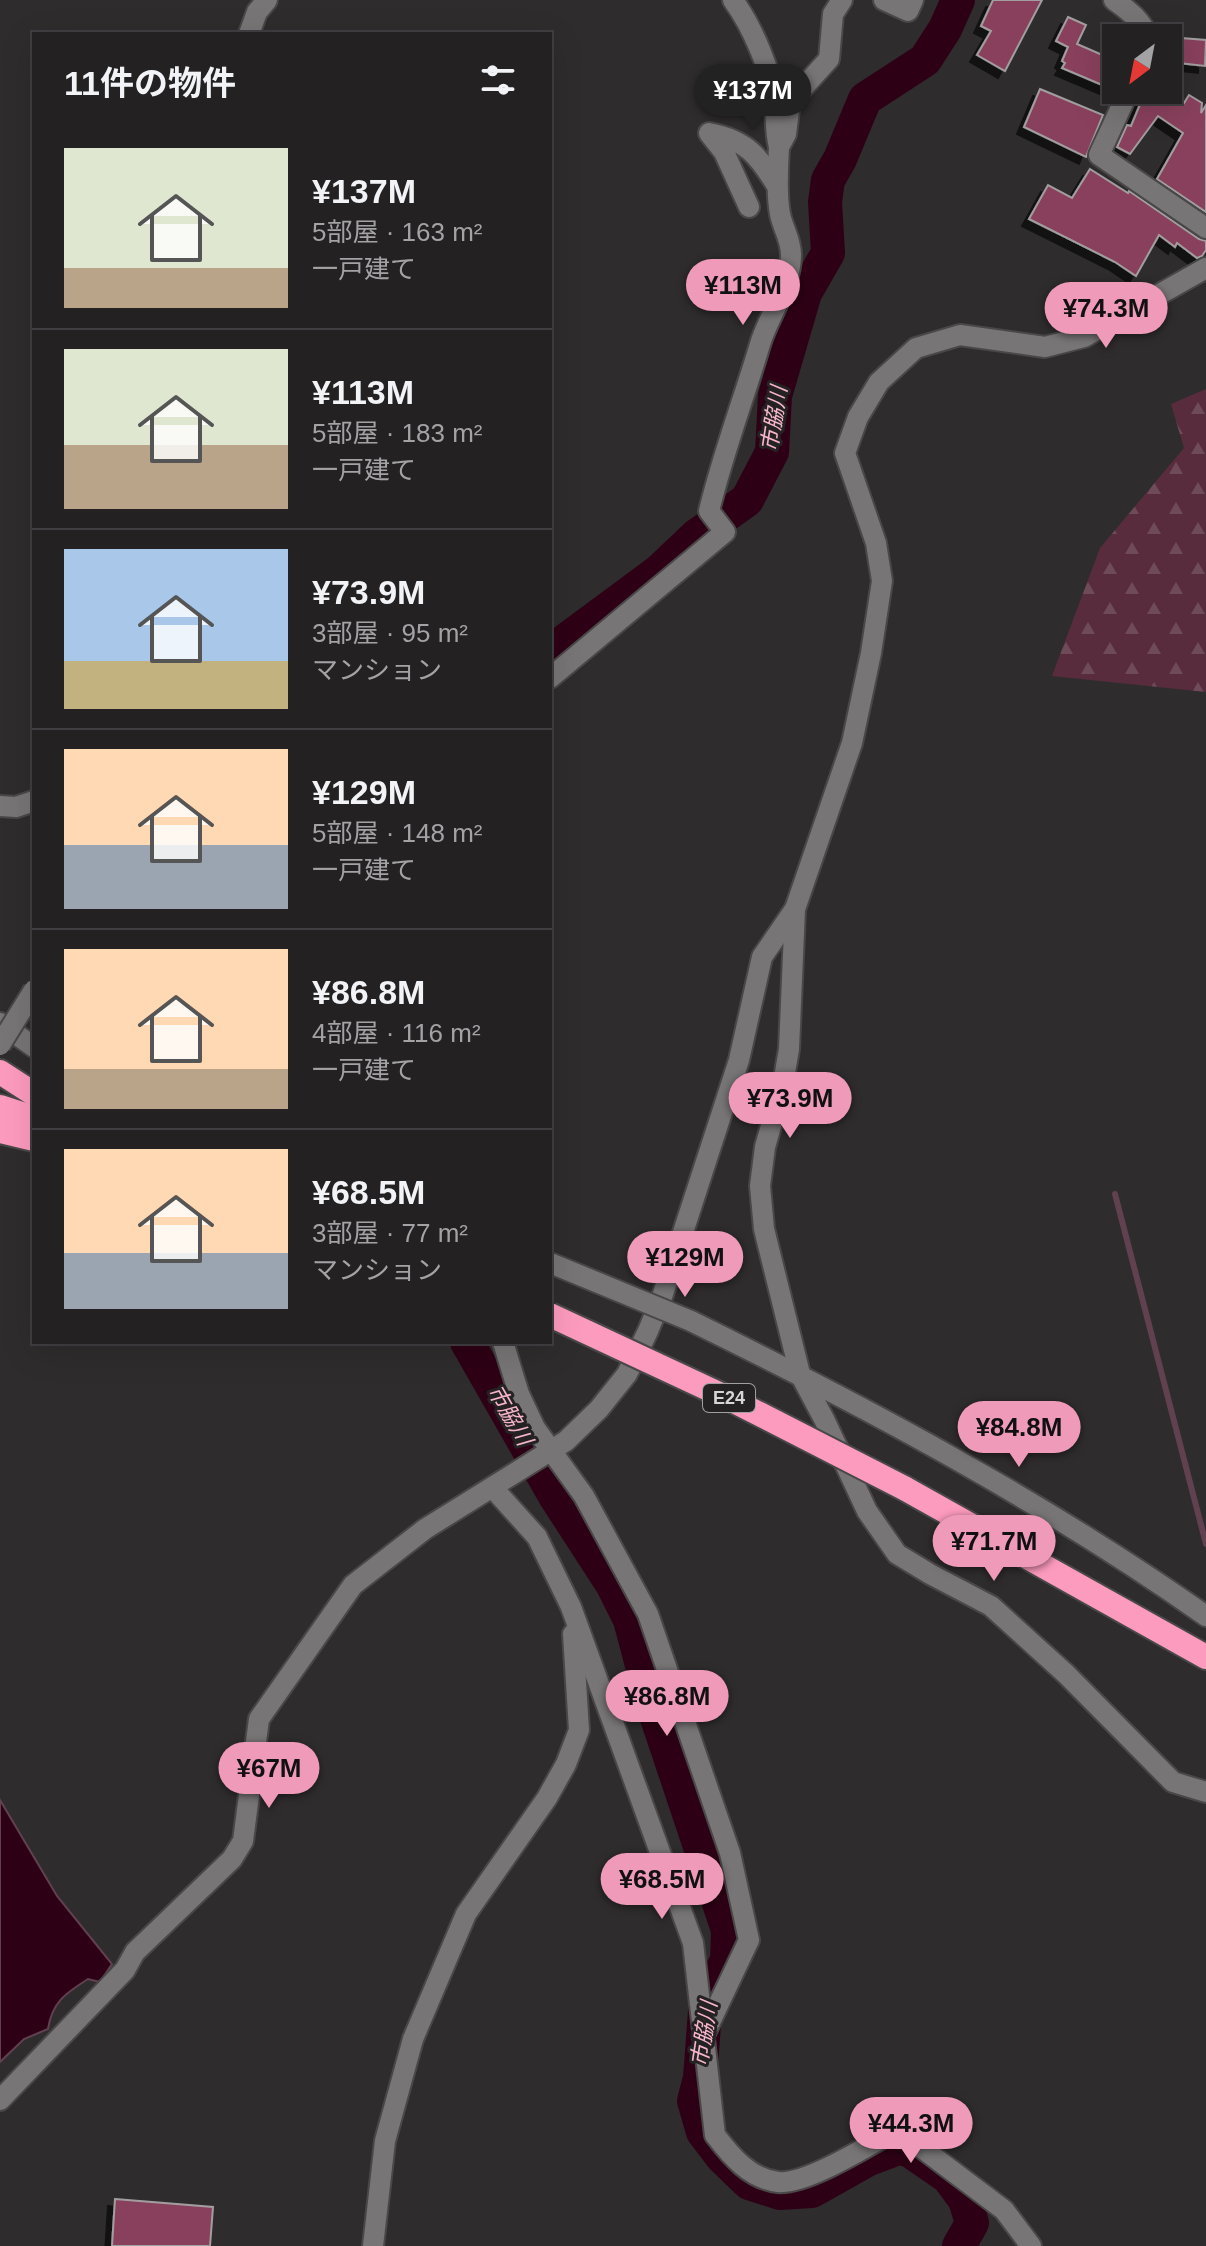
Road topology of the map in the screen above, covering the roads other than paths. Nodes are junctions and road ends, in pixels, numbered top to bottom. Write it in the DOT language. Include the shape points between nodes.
graph roads {
  1 [pos="267,0"];
  2 [pos="733,0"];
  3 [pos="842,0"];
  4 [pos="884,0"];
  5 [pos="913,0"];
  6 [pos="1114,0"];
  7 [pos="1140,24"];
  8 [pos="250,32"];
  9 [pos="1123,104"];
  10 [pos="779,147"];
  11 [pos="778,188"];
  12 [pos="749,207"];
  13 [pos="1206,228"];
  14 [pos="1206,268"];
  15 [pos="552,676"];
  16 [pos="32,802"];
  17 [pos="0,806"];
  18 [pos="795,909"];
  19 [pos="32,993"];
  20 [pos="0,1023"];
  21 [pos="0,1045"];
  22 [pos="32,1046"];
  23 [pos="0,1072"];
  24 [pos="32,1093"];
  25 [pos="0,1107"];
  26 [pos="32,1117"];
  27 [pos="0,1131"];
  28 [pos="32,1139"];
  29 [pos="552,1264"];
  30 [pos="552,1316"];
  31 [pos="504,1344"];
  32 [pos="800,1374"];
  33 [pos="551,1451"];
  34 [pos="493,1488"];
  35 [pos="571,1607"];
  36 [pos="1206,1616"];
  37 [pos="1206,1657"];
  38 [pos="1206,1792"];
  39 [pos="703,2037"];
  40 [pos="0,2100"];
  41 [pos="373,2246"];
  42 [pos="1031,2246"];
  1 -- 8 [label="street"];
  2 -- 10 [label="street" via="759,47 773,90"];
  3 -- 10 [label="street" via="833,14 829,59 790,102"];
  4 -- 5 [label="street" via="908,11"];
  6 -- 7 [label="street"];
  9 -- 13 [label="street" via="1099,155"];
  10 -- 11 [label="street"];
  11 -- 12 [label="street" via="761,158 729,137 709,133 724,152"];
  11 -- 15 [label="street" via="792,257 721,459 709,511 725,532"];
  14 -- 18 [label="street" via="1084,337 1045,347 960,335 916,348 879,382 845,453 880,563 871,653 852,743"];
  16 -- 17 [label="street"];
  18 -- 32 [label="street" via="789,1049 760,1186 764,1229"];
  18 -- 33 [label="street" via="762,957 739,1060 648,1331 627,1374 599,1409"];
  19 -- 21 [label="street, bridge"];
  20 -- 22 [label="street"];
  23 -- 24 [label="highway"];
  25 -- 26 [label="highway"];
  27 -- 28 [label="highway"];
  29 -- 32 [label="street, bridge" via="691,1321"];
  30 -- 37 [label="highway, E24, bridge" via="904,1488"];
  31 -- 33 [label="street" via="519,1394"];
  32 -- 36 [label="street" via="1022,1496"];
  32 -- 38 [label="street" via="867,1511 897,1554 991,1606 1173,1782"];
  33 -- 34 [label="street"];
  33 -- 39 [label="street" via="584,1496 648,1614 730,1853 749,1940"];
  34 -- 35 [label="street" via="537,1537"];
  34 -- 40 [label="street" via="425,1529 353,1585 259,1719 243,1841 232,1859 135,1952 125,1970"];
  35 -- 39 [label="street" via="693,1943"];
  35 -- 41 [label="street" via="579,1730 547,1798 466,1914 413,2039 385,2141"];
  39 -- 42 [label="street" via="715,2135 756,2175 780,2183 819,2172 891,2133 902,2133 1004,2210"];
}
